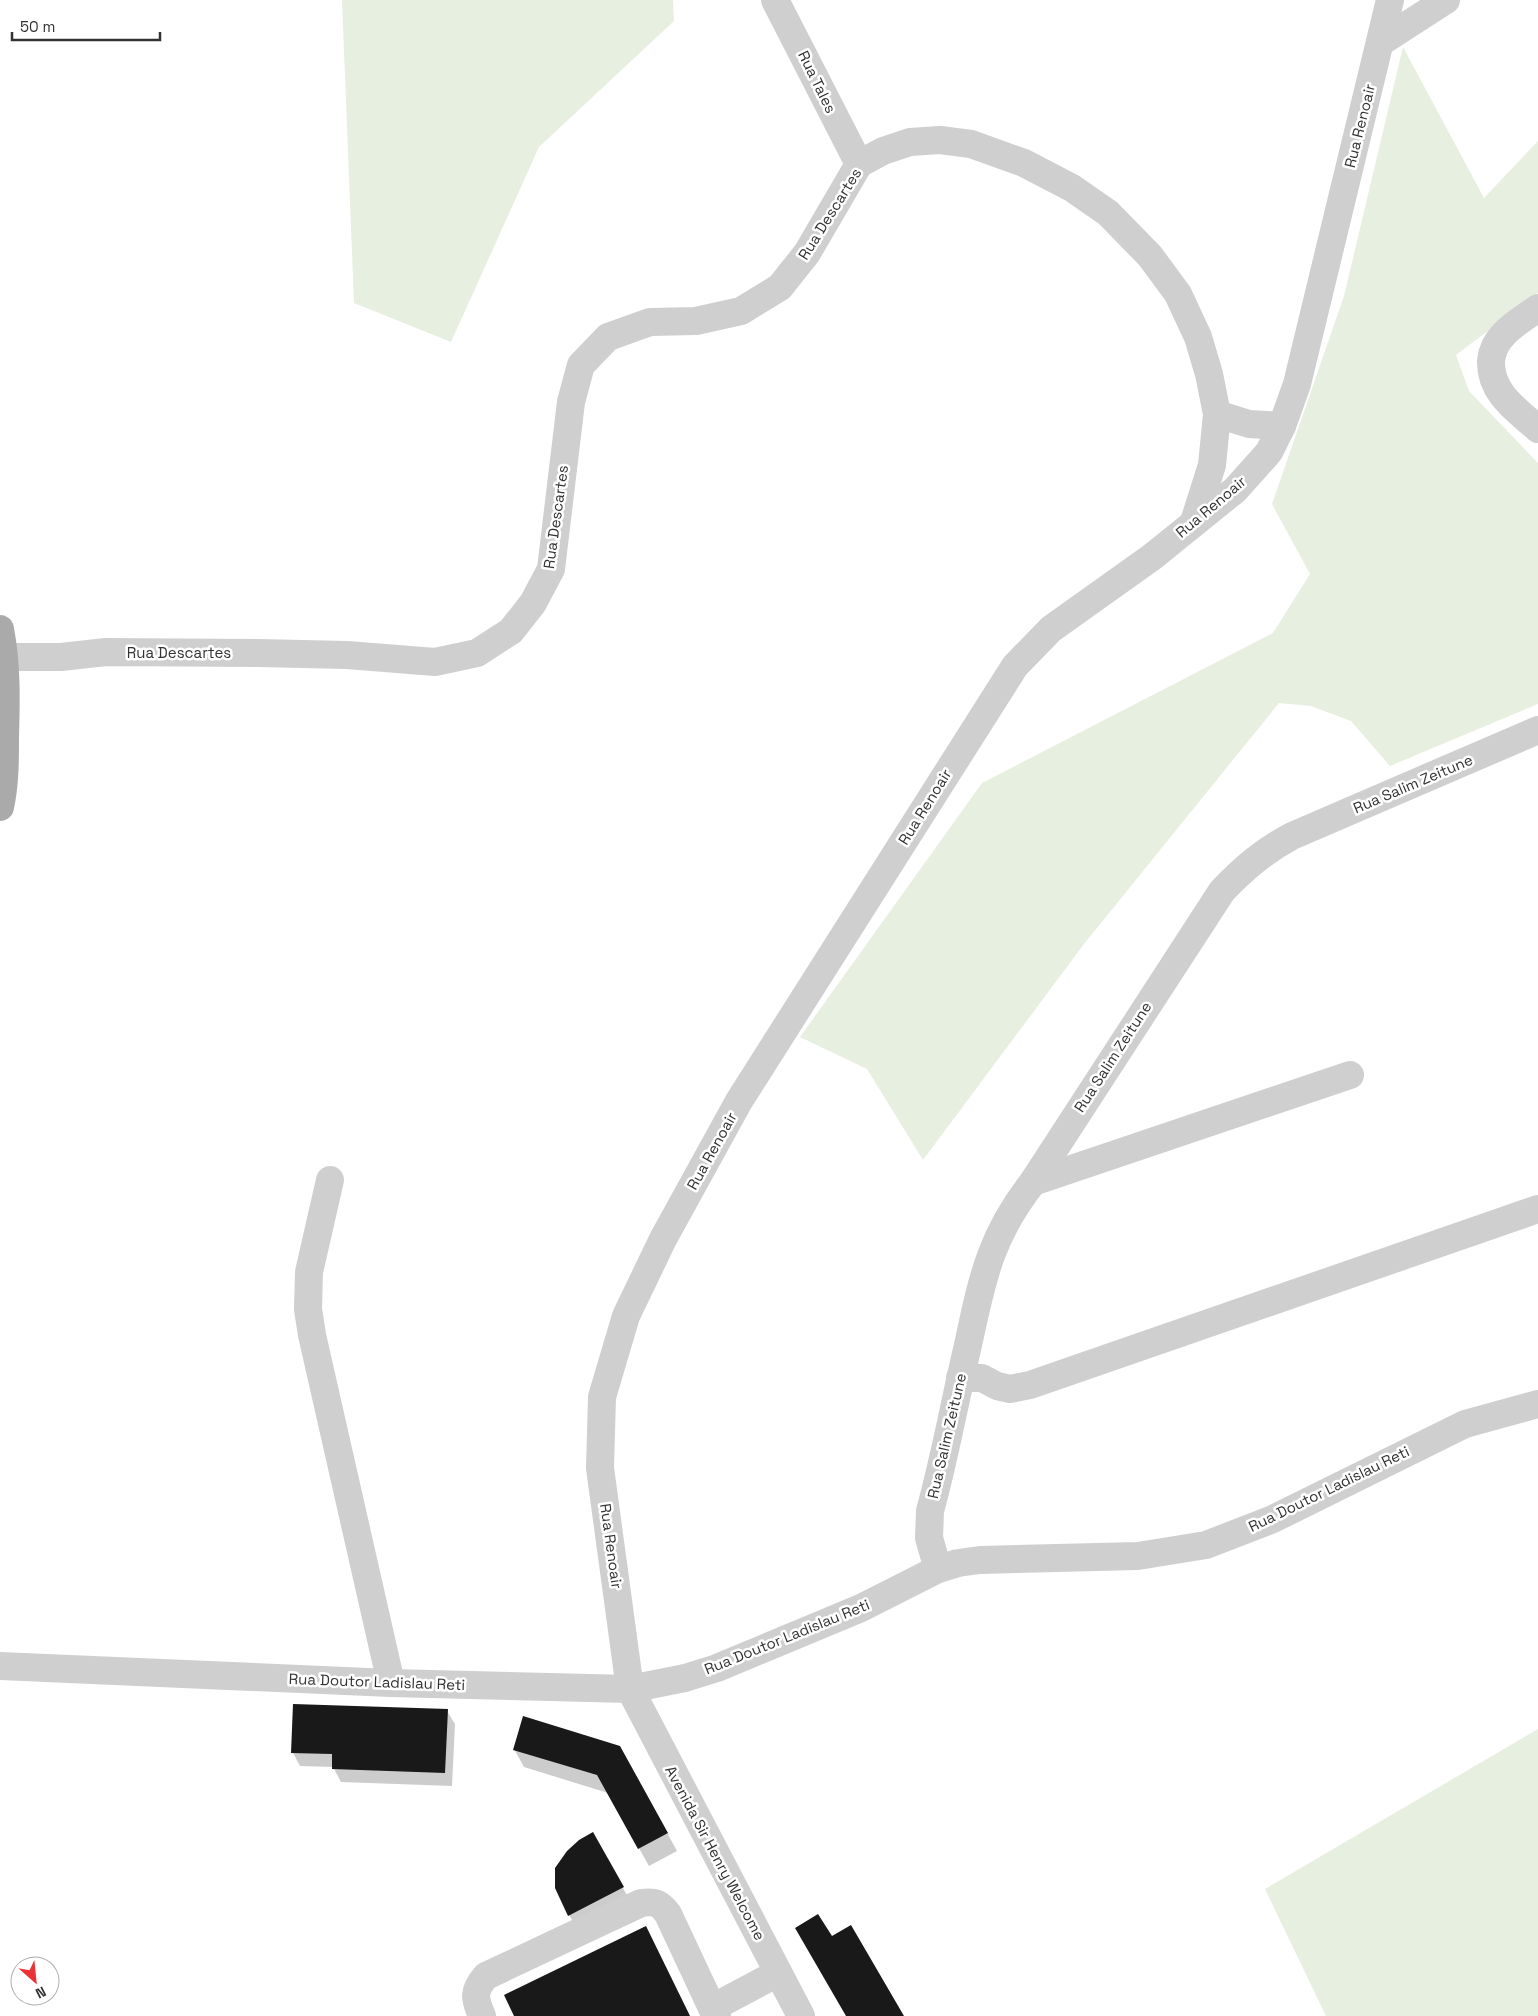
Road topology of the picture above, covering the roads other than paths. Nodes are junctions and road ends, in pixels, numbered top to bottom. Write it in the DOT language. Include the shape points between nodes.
graph roads {
  1 [pos="775,0"];
  2 [pos="1390,0"];
  3 [pos="1446,0"];
  4 [pos="1381,42"];
  5 [pos="859,164"];
  6 [pos="1538,308"];
  7 [pos="1217,414"];
  8 [pos="1282,426"];
  9 [pos="1538,429"];
  10 [pos="1194,522"];
  11 [pos="2,645"];
  12 [pos="1538,730"];
  13 [pos="0,808"];
  14 [pos="1350,1075"];
  15 [pos="330,1180"];
  16 [pos="1033,1182"];
  17 [pos="1538,1209"];
  18 [pos="960,1378"];
  19 [pos="1538,1404"];
  20 [pos="938,1569"];
  21 [pos="0,1666"];
  22 [pos="391,1683"];
  23 [pos="630,1689"];
  24 [pos="778,1974"];
  25 [pos="714,2012"];
  26 [pos="482,2016"];
  27 [pos="801,2016"];
  1 -- 5 [label="street, Rua Tales"];
  2 -- 4 [label="street, Rua Renoair"];
  3 -- 4 [label="street"];
  4 -- 8 [label="street, Rua Renoair" via="1297,384"];
  5 -- 7 [label="street, Rua Descartes" via="910,142 940,140 971,144 1024,163 1072,188 1108,213 1150,256 1178,294 1198,337"];
  5 -- 11 [label="street, Rua Descartes" via="807,253 780,287 741,311 696,321 650,322 608,337 581,365 571,402 551,569 533,603 511,631 477,653 435,662 347,655 106,652 61,642"];
  6 -- 9 [label="street" via="1504,333 1491,358 1493,382 1499,392"];
  7 -- 8 [label="street" via="1249,424"];
  7 -- 10 [label="street, Rua Descartes" via="1212,465"];
  8 -- 10 [label="street, Rua Renoair" via="1269,452 1235,490"];
  10 -- 23 [label="street, Rua Renoair" via="1152,557 1051,629 1015,666 739,1101 663,1239 626,1316 602,1397 600,1468"];
  11 -- 13 [label="main road" via="7,690 4,788"];
  12 -- 16 [label="street, Rua Salim Zeitune" via="1292,836 1246,867 1222,891"];
  14 -- 16 [label="street"];
  15 -- 22 [label="street" via="309,1272 308,1309"];
  16 -- 18 [label="street, Rua Salim Zeitune" via="1014,1204 992,1248"];
  17 -- 18 [label="street" via="1030,1385 1010,1388 982,1378"];
  18 -- 20 [label="street, Rua Salim Zeitune" via="930,1511 929,1538"];
  19 -- 20 [label="street, Rua Doutor Ladislau Reti" via="1465,1424 1273,1519 1206,1545 1138,1556 980,1560"];
  20 -- 23 [label="street, Rua Doutor Ladislau Reti" via="860,1608 747,1656 685,1678"];
  21 -- 22 [label="street, Rua Doutor Ladislau Reti"];
  22 -- 23 [label="street, Rua Doutor Ladislau Reti"];
  23 -- 24 [label="street, Avenida Sir Henry Welcome"];
  24 -- 25 [label="street"];
  24 -- 27 [label="street, Avenida Sir Henry Welcome"];
  25 -- 26 [label="street" via="668,1914 654,1901 641,1903 486,1976 476,1988 476,2004"];
}
